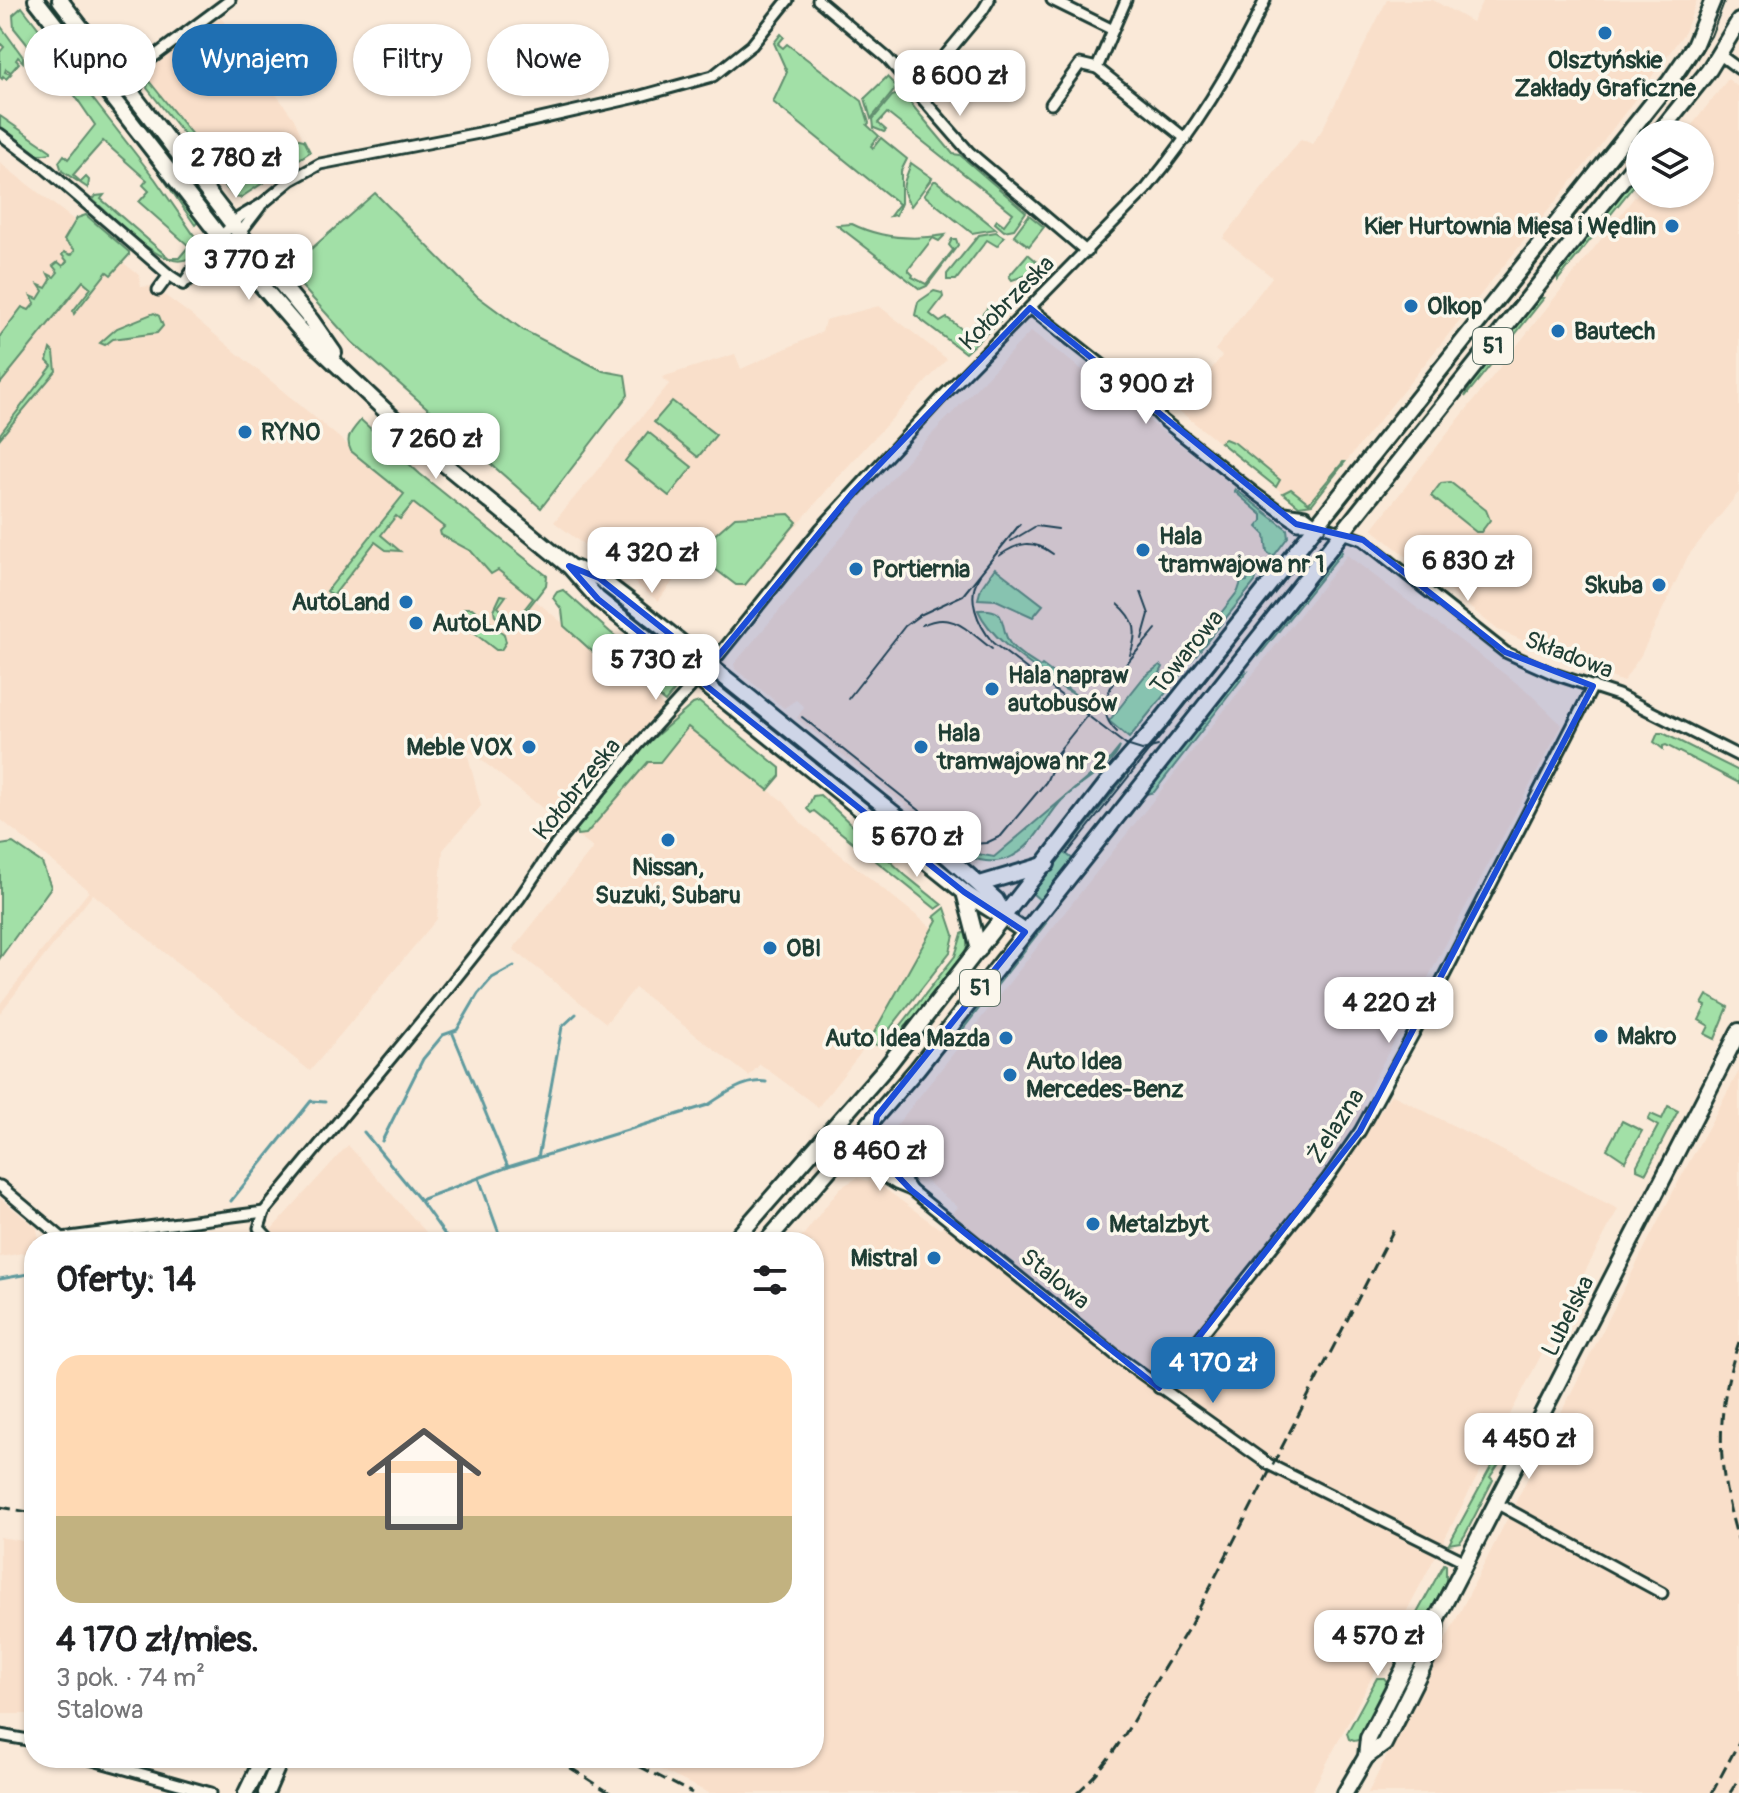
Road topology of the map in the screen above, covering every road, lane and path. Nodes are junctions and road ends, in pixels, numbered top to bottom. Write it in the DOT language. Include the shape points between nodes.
graph roads {
  1 [pos="36,0"];
  2 [pos="60,0"];
  3 [pos="230,0"];
  4 [pos="788,0"];
  5 [pos="818,0"];
  6 [pos="989,0"];
  7 [pos="1052,0"];
  8 [pos="1126,0"];
  9 [pos="1265,0"];
  10 [pos="1713,0"];
  11 [pos="1739,21"];
  12 [pos="79,24"];
  13 [pos="1113,30"];
  14 [pos="156,55"];
  15 [pos="1720,55"];
  16 [pos="1097,68"];
  17 [pos="1739,69"];
  18 [pos="913,89"];
  19 [pos="134,96"];
  20 [pos="1051,104"];
  21 [pos="1669,120"];
  22 [pos="0,134"];
  23 [pos="1186,139"];
  24 [pos="1626,175"];
  25 [pos="236,229"];
  26 [pos="225,242"];
  27 [pos="1087,252"];
  28 [pos="169,275"];
  29 [pos="183,284"];
  30 [pos="158,290"];
  31 [pos="1030,308"];
  32 [pos="350,376"];
  33 [pos="1317,524"];
  34 [pos="1343,533"];
  35 [pos="569,566"];
  36 [pos="710,666"];
  37 [pos="698,680"];
  38 [pos="1593,686"];
  39 [pos="1739,756"];
  40 [pos="1047,864"];
  41 [pos="980,884"];
  42 [pos="964,892"];
  43 [pos="1006,917"];
  44 [pos="1025,932"];
  45 [pos="979,950"];
  46 [pos="1739,1031"];
  47 [pos="877,1116"];
  48 [pos="835,1126"];
  49 [pos="853,1142"];
  50 [pos="872,1149"];
  51 [pos="862,1163"];
  52 [pos="828,1171"];
  53 [pos="0,1186"];
  54 [pos="911,1190"];
  55 [pos="264,1212"];
  56 [pos="55,1232"];
  57 [pos="109,1232"];
  58 [pos="263,1232"];
  59 [pos="742,1232"];
  60 [pos="775,1232"];
  61 [pos="1159,1388"];
  62 [pos="1496,1503"];
  63 [pos="1466,1562"];
  64 [pos="1662,1593"];
  65 [pos="0,1735"];
  66 [pos="24,1739"];
  67 [pos="118,1768"];
  68 [pos="258,1768"];
  69 [pos="277,1768"];
  70 [pos="147,1777"];
  71 [pos="188,1793"];
  72 [pos="211,1793"];
  73 [pos="246,1793"];
  74 [pos="266,1793"];
  75 [pos="1345,1793"];
  1 -- 26 [label="main road"];
  2 -- 12 [label="main road"];
  3 -- 14 [label="street"];
  4 -- 25 [label="street" via="752,45 713,76 479,133 320,164 245,213"];
  5 -- 18 [label="street" via="887,58"];
  6 -- 18 [label="street"];
  7 -- 13 [label="street"];
  8 -- 13 [label="street"];
  9 -- 23 [label="street, Kołobrzeska"];
  10 -- 33 [label="main road, Towarowa / 51" via="1694,46 1670,81"];
  11 -- 15 [label="main road"];
  13 -- 16 [label="street"];
  15 -- 17 [label="street"];
  15 -- 21 [label="main road"];
  16 -- 20 [label="street" via="1080,64"];
  16 -- 23 [label="street"];
  18 -- 27 [label="street" via="969,152"];
  19 -- 25 [label="main road"];
  22 -- 28 [label="street"];
  23 -- 27 [label="street, Kołobrzeska"];
  24 -- 34 [label="main road, Towarowa / 51"];
  25 -- 26 [label="street"];
  25 -- 32 [label="main road"];
  26 -- 29 [label="street" via="203,255"];
  26 -- 29 [label="street" via="217,263"];
  26 -- 32 [label="main road" via="300,330"];
  27 -- 31 [label="street, Kołobrzeska"];
  28 -- 29 [label="street"];
  28 -- 30 [label="street"];
  31 -- 33 [label="street, Składowa" via="1256,494"];
  31 -- 36 [label="street, Kołobrzeska" via="853,492"];
  32 -- 35 [label="main road" via="426,449"];
  33 -- 34 [label="street, Składowa"];
  33 -- 40 [label="main road, Towarowa / 51"];
  34 -- 38 [label="street, Składowa" via="1363,540 1505,652"];
  34 -- 44 [label="main road, Towarowa / 51"];
  35 -- 36 [label="main road" via="599,578"];
  35 -- 37 [label="main road" via="598,599"];
  36 -- 37 [label="street, Kołobrzeska"];
  36 -- 41 [label="main road"];
  37 -- 42 [label="main road"];
  37 -- 55 [label="street, Kołobrzeska" via="554,847 443,995"];
  38 -- 39 [label="street, Składowa"];
  38 -- 61 [label="street, Żelazna" via="1360,1131"];
  40 -- 41 [label="main road"];
  40 -- 43 [label="main road, Towarowa / 51"];
  41 -- 43 [label="main road"];
  42 -- 43 [label="main road"];
  42 -- 45 [label="main road"];
  43 -- 44 [label="main road"];
  43 -- 45 [label="main road, Towarowa / 51"];
  44 -- 47 [label="main road, Towarowa / 51"];
  45 -- 48 [label="main road, Towarowa / 51"];
  46 -- 62 [label="main road, Lubelska"];
  47 -- 49 [label="main road, Towarowa / 51"];
  47 -- 50 [label="street"];
  48 -- 49 [label="street, Stalowa"];
  48 -- 59 [label="main road, Towarowa / 51"];
  49 -- 50 [label="street, Stalowa"];
  49 -- 51 [label="street, Stalowa"];
  49 -- 52 [label="main road, Towarowa / 51"];
  50 -- 54 [label="street, Stalowa"];
  51 -- 52 [label="street"];
  51 -- 54 [label="street, Stalowa"];
  52 -- 60 [label="main road, Towarowa / 51"];
  53 -- 56 [label="street"];
  54 -- 61 [label="street, Stalowa"];
  55 -- 57 [label="street"];
  55 -- 58 [label="street"];
  61 -- 63 [label="street, Stalowa" via="1272,1466"];
  62 -- 63 [label="main road, Lubelska"];
  62 -- 64 [label="street"];
  63 -- 75 [label="main road, Lubelska" via="1405,1666"];
  65 -- 66 [label="street"];
  67 -- 70 [label="street"];
  68 -- 73 [label="main road"];
  69 -- 74 [label="main road"];
  70 -- 71 [label="street"];
  70 -- 72 [label="street"];
}
